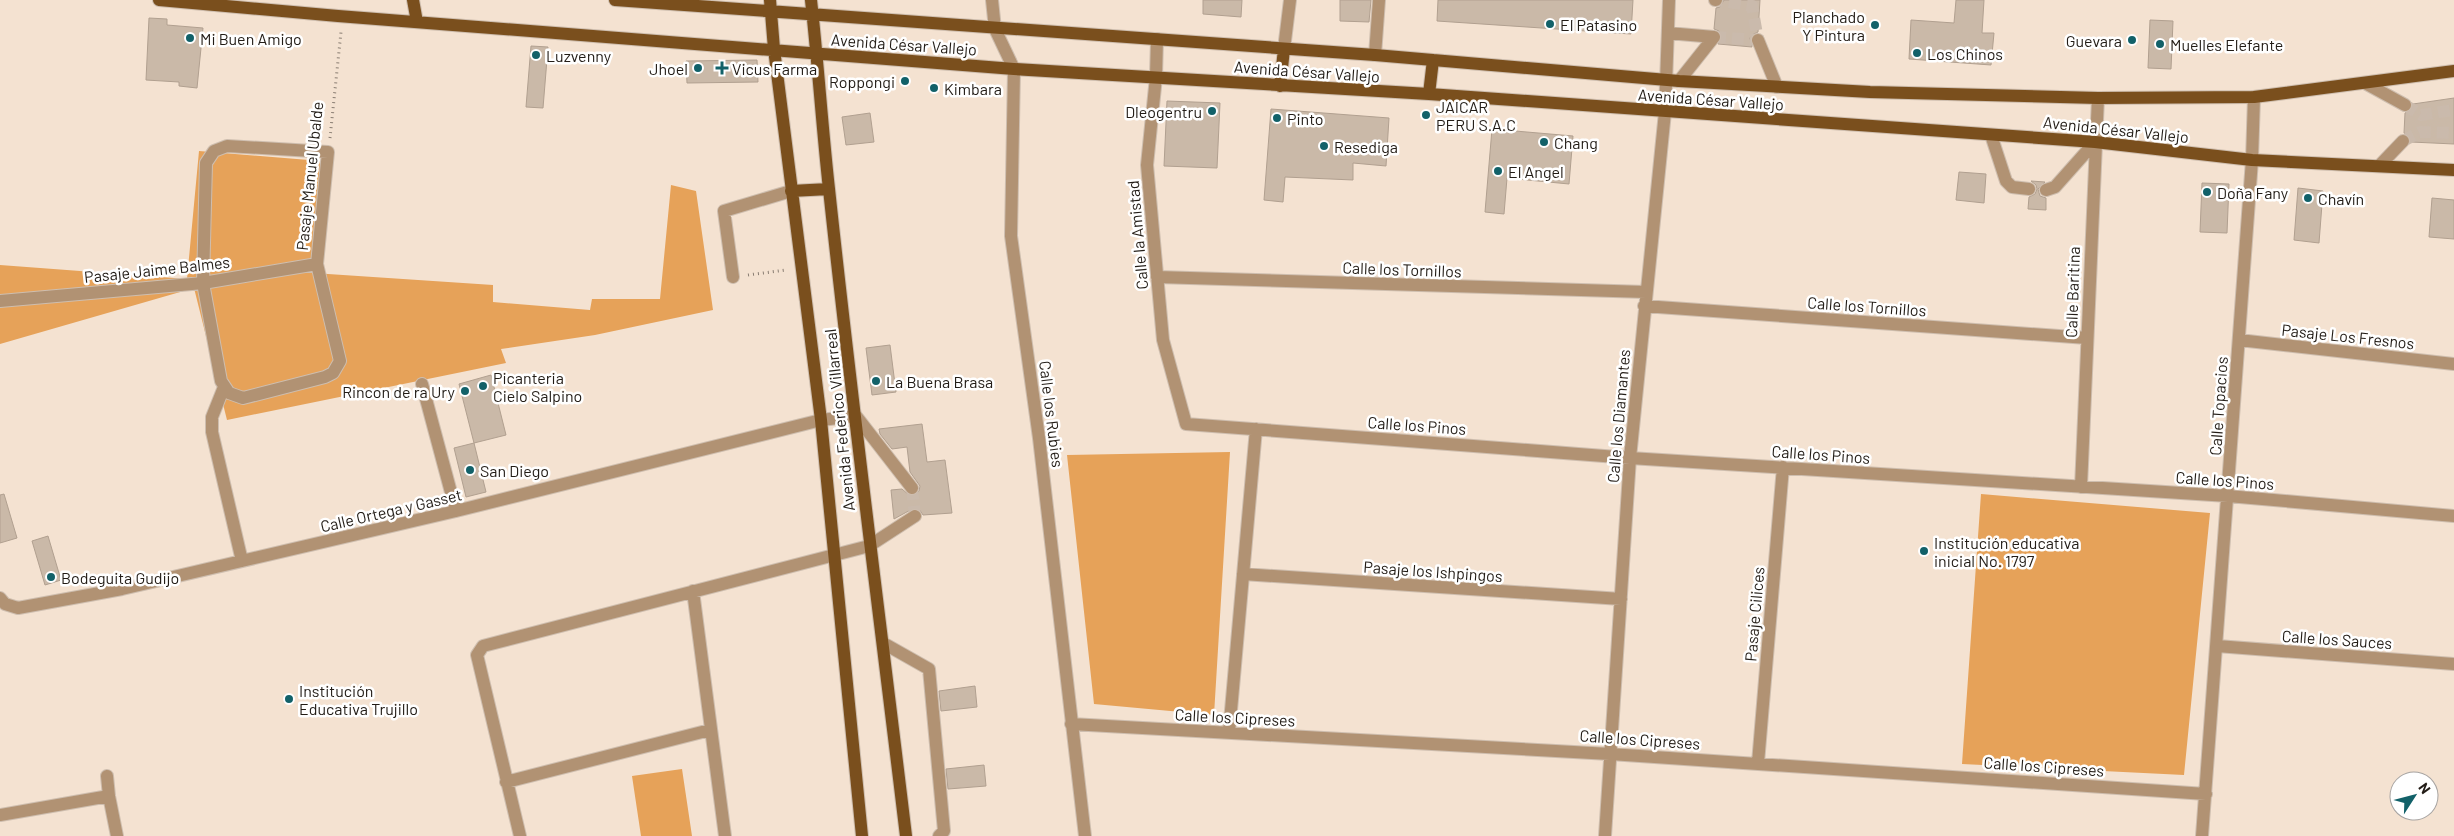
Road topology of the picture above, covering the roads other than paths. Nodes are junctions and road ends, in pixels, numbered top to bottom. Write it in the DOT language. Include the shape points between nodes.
graph roads {
  1 [pos="159,0"];
  2 [pos="413,0"];
  3 [pos="615,0"];
  4 [pos="811,0"];
  5 [pos="992,0"];
  6 [pos="1290,0"];
  7 [pos="1379,0"];
  8 [pos="1669,0"];
  9 [pos="229,3"];
  10 [pos="771,6"];
  11 [pos="813,16"];
  12 [pos="417,22"];
  13 [pos="995,29"];
  14 [pos="1668,33"];
  15 [pos="1157,40"];
  16 [pos="1758,40"];
  17 [pos="774,49"];
  18 [pos="1284,50"];
  19 [pos="816,53"];
  20 [pos="1375,55"];
  21 [pos="1433,60"];
  22 [pos="1014,69"];
  23 [pos="2454,71"];
  24 [pos="1156,77"];
  25 [pos="1673,81"];
  26 [pos="2365,83"];
  27 [pos="1280,86"];
  28 [pos="1777,87"];
  29 [pos="1429,94"];
  30 [pos="2254,97"];
  31 [pos="2098,98"];
  32 [pos="2405,105"];
  33 [pos="1665,112"];
  34 [pos="1991,135"];
  35 [pos="2403,141"];
  36 [pos="2095,142"];
  37 [pos="2252,160"];
  38 [pos="2379,166"];
  39 [pos="2454,170"];
  40 [pos="829,189"];
  41 [pos="2029,189"];
  42 [pos="2046,190"];
  43 [pos="791,191"];
  44 [pos="317,264"];
  45 [pos="733,277"];
  46 [pos="1157,277"];
  47 [pos="202,283"];
  48 [pos="1645,299"];
  49 [pos="0,300"];
  50 [pos="2087,338"];
  51 [pos="2239,340"];
  52 [pos="2454,364"];
  53 [pos="422,384"];
  54 [pos="226,390"];
  55 [pos="856,416"];
  56 [pos="821,420"];
  57 [pos="1186,424"];
  58 [pos="1256,430"];
  59 [pos="1630,458"];
  60 [pos="1782,467"];
  61 [pos="2081,487"];
  62 [pos="912,488"];
  63 [pos="2228,496"];
  64 [pos="456,512"];
  65 [pos="915,516"];
  66 [pos="2454,516"];
  67 [pos="870,546"];
  68 [pos="834,556"];
  69 [pos="242,561"];
  70 [pos="1244,574"];
  71 [pos="693,591"];
  72 [pos="0,598"];
  73 [pos="1621,599"];
  74 [pos="883,643"];
  75 [pos="2217,646"];
  76 [pos="2454,664"];
  77 [pos="1071,724"];
  78 [pos="710,730"];
  79 [pos="1229,733"];
  80 [pos="1610,754"];
  81 [pos="1758,763"];
  82 [pos="107,776"];
  83 [pos="506,782"];
  84 [pos="2206,794"];
  85 [pos="109,796"];
  86 [pos="0,815"];
  87 [pos="117,836"];
  88 [pos="520,836"];
  89 [pos="725,836"];
  90 [pos="862,836"];
  91 [pos="906,836"];
  92 [pos="939,836"];
  93 [pos="1085,836"];
  94 [pos="1605,836"];
  95 [pos="2202,836"];
  1 -- 9 [label="main road, Avenida César Vallejo"];
  2 -- 12 [label="main road"];
  3 -- 10 [label="main road, Avenida César Vallejo"];
  4 -- 11 [label="main road, Avenida Federico Villarreal"];
  5 -- 13 [label="street, Calle los Rubies"];
  6 -- 18 [label="street"];
  7 -- 20 [label="street"];
  8 -- 14 [label="street, Calle los Diamantes"];
  9 -- 12 [label="main road, Avenida César Vallejo"];
  10 -- 11 [label="main road, Avenida César Vallejo"];
  10 -- 17 [label="main road, Avenida Federico Villarreal"];
  11 -- 13 [label="main road, Avenida César Vallejo"];
  11 -- 19 [label="main road, Avenida Federico Villarreal"];
  12 -- 17 [label="main road, Avenida César Vallejo"];
  13 -- 15 [label="main road, Avenida César Vallejo"];
  13 -- 22 [label="street, Calle los Rubies"];
  14 -- 25 [label="street, Calle los Diamantes"];
  14 -- 25 [label="street" via="1714,37"];
  15 -- 18 [label="main road, Avenida César Vallejo"];
  15 -- 24 [label="street, Calle la Amistad"];
  16 -- 28 [label="street"];
  17 -- 19 [label="main road, Avenida César Vallejo"];
  17 -- 43 [label="main road, Avenida Federico Villarreal"];
  18 -- 20 [label="main road, Avenida César Vallejo"];
  18 -- 27 [label="main road"];
  19 -- 22 [label="main road, Avenida César Vallejo"];
  19 -- 40 [label="main road, Avenida Federico Villarreal"];
  20 -- 21 [label="main road, Avenida César Vallejo"];
  21 -- 25 [label="main road, Avenida César Vallejo"];
  21 -- 29 [label="main road"];
  22 -- 24 [label="main road, Avenida César Vallejo"];
  22 -- 77 [label="street, Calle los Rubies" via="1011,236 1039,438"];
  23 -- 26 [label="main road, Avenida César Vallejo"];
  24 -- 27 [label="main road, Avenida César Vallejo"];
  24 -- 46 [label="street, Calle la Amistad" via="1147,165"];
  25 -- 28 [label="main road, Avenida César Vallejo"];
  25 -- 33 [label="street, Calle los Diamantes"];
  26 -- 30 [label="main road, Avenida César Vallejo"];
  26 -- 32 [label="street"];
  27 -- 29 [label="main road, Avenida César Vallejo"];
  28 -- 31 [label="main road, Avenida César Vallejo"];
  29 -- 33 [label="main road, Avenida César Vallejo"];
  30 -- 31 [label="main road, Avenida César Vallejo"];
  30 -- 37 [label="street, Calle Topacios"];
  31 -- 36 [label="street, Calle Baritina"];
  33 -- 34 [label="main road, Avenida César Vallejo"];
  33 -- 48 [label="street, Calle los Diamantes"];
  34 -- 36 [label="main road, Avenida César Vallejo"];
  34 -- 41 [label="street" via="2006,181 2012,187"];
  35 -- 38 [label="street"];
  36 -- 37 [label="main road, Avenida César Vallejo"];
  36 -- 42 [label="street" via="2056,187"];
  36 -- 50 [label="street, Calle Baritina"];
  37 -- 38 [label="main road, Avenida César Vallejo"];
  37 -- 51 [label="street, Calle Topacios"];
  38 -- 39 [label="main road, Avenida César Vallejo"];
  40 -- 43 [label="main road"];
  40 -- 55 [label="main road, Avenida Federico Villarreal"];
  43 -- 45 [label="street" via="724,211"];
  43 -- 56 [label="main road, Avenida Federico Villarreal"];
  44 -- 47 [label="street, Pasaje Jaime Balmes"];
  44 -- 47 [label="street, Pasaje Manuel Ubalde" via="328,152 227,146 214,151 206,163"];
  44 -- 54 [label="street, Pasaje Manuel Ubalde" via="340,353 338,367 326,377 243,398"];
  46 -- 48 [label="street, Calle los Tornillos"];
  46 -- 57 [label="street, Calle la Amistad" via="1163,340"];
  47 -- 49 [label="street, Pasaje Jaime Balmes"];
  47 -- 54 [label="street"];
  48 -- 50 [label="street, Calle los Tornillos"];
  48 -- 59 [label="street, Calle los Diamantes"];
  50 -- 61 [label="street, Calle Baritina"];
  51 -- 52 [label="street, Pasaje Los Fresnos"];
  51 -- 63 [label="street, Calle Topacios"];
  53 -- 64 [label="street"];
  54 -- 69 [label="street" via="212,417 212,432"];
  55 -- 56 [label="street, Calle Ortega y Gasset"];
  55 -- 62 [label="street"];
  55 -- 67 [label="main road, Avenida Federico Villarreal"];
  56 -- 64 [label="street, Calle Ortega y Gasset"];
  56 -- 68 [label="main road, Avenida Federico Villarreal"];
  57 -- 58 [label="street, Calle los Pinos"];
  58 -- 59 [label="street, Calle los Pinos"];
  58 -- 70 [label="street"];
  59 -- 60 [label="street, Calle los Pinos"];
  59 -- 73 [label="street, Calle los Diamantes"];
  60 -- 61 [label="street, Calle los Pinos"];
  60 -- 81 [label="street, Pasaje Cilices"];
  61 -- 63 [label="street, Calle los Pinos"];
  63 -- 66 [label="street, Calle los Pinos"];
  63 -- 75 [label="street, Calle Topacios"];
  64 -- 69 [label="street, Calle Ortega y Gasset"];
  65 -- 67 [label="street"];
  67 -- 68 [label="street"];
  67 -- 74 [label="main road, Avenida Federico Villarreal"];
  68 -- 71 [label="street"];
  68 -- 90 [label="main road, Avenida Federico Villarreal"];
  69 -- 72 [label="street, Calle Ortega y Gasset" via="122,590 18,608 5,604"];
  70 -- 73 [label="street, Pasaje los Ishpingos"];
  70 -- 79 [label="street"];
  71 -- 78 [label="street"];
  71 -- 83 [label="street" via="479,649 477,655"];
  73 -- 80 [label="street, Calle los Diamantes"];
  74 -- 91 [label="main road, Avenida Federico Villarreal"];
  74 -- 92 [label="street" via="929,669 944,831"];
  75 -- 76 [label="street, Calle los Sauces"];
  75 -- 84 [label="street, Calle Topacios"];
  77 -- 79 [label="street, Calle los Cipreses"];
  77 -- 93 [label="street, Calle los Rubies"];
  78 -- 83 [label="street"];
  78 -- 89 [label="street"];
  79 -- 80 [label="street, Calle los Cipreses"];
  80 -- 81 [label="street, Calle los Cipreses"];
  80 -- 94 [label="street, Calle los Diamantes"];
  81 -- 84 [label="street, Calle los Cipreses"];
  82 -- 85 [label="street"];
  83 -- 88 [label="street"];
  84 -- 95 [label="street, Calle Topacios"];
  85 -- 86 [label="street"];
  85 -- 87 [label="street"];
}
